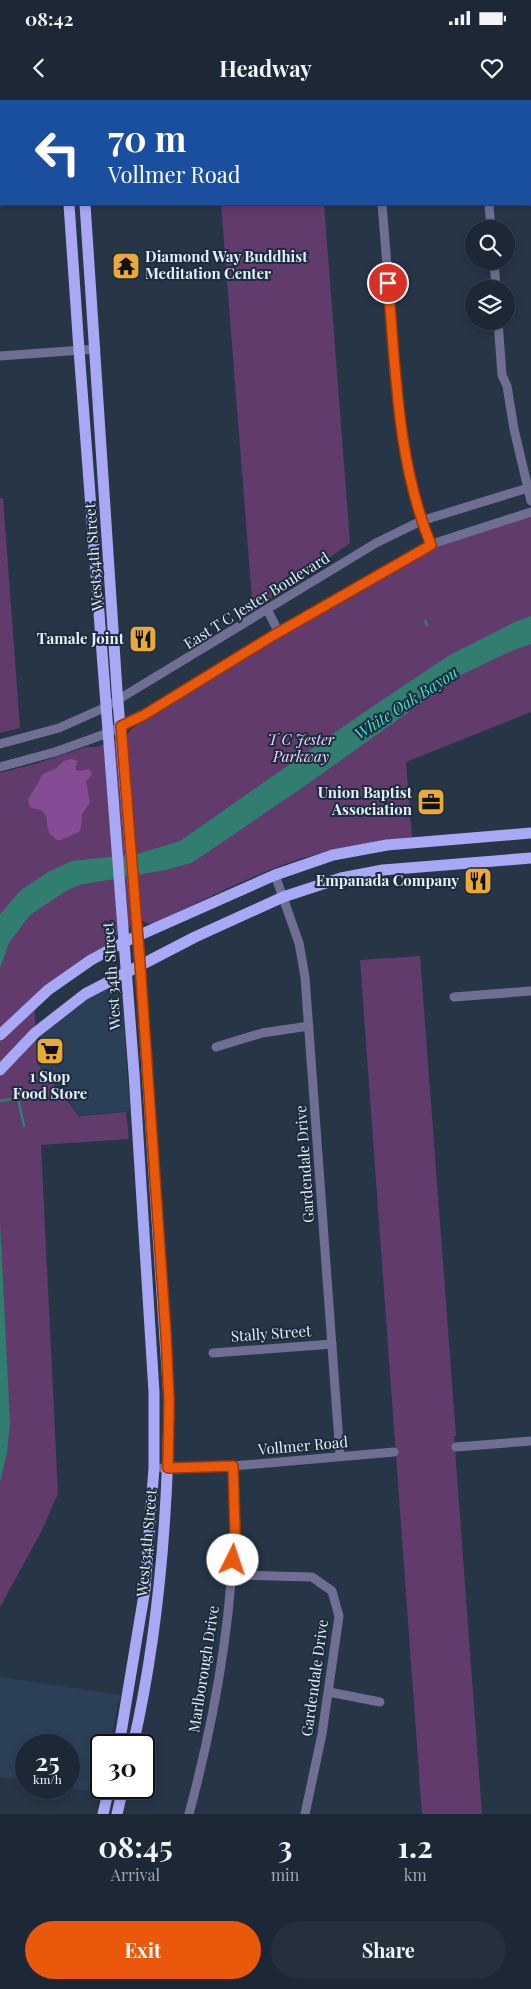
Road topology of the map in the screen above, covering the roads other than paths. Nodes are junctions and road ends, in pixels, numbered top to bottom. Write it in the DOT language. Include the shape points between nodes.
graph roads {
  1 [pos="69,205"];
  2 [pos="85,205"];
  3 [pos="382,205"];
  4 [pos="489,205"];
  5 [pos="490,220"];
  6 [pos="87,233"];
  7 [pos="71,234"];
  8 [pos="499,330"];
  9 [pos="96,349"];
  10 [pos="79,350"];
  11 [pos="0,356"];
  12 [pos="529,487"];
  13 [pos="531,501"];
  14 [pos="531,512"];
  15 [pos="421,521"];
  16 [pos="431,545"];
  17 [pos="108,554"];
  18 [pos="94,555"];
  19 [pos="268,611"];
  20 [pos="279,633"];
  21 [pos="118,699"];
  22 [pos="106,707"];
  23 [pos="121,726"];
  24 [pos="108,733"];
  25 [pos="0,744"];
  26 [pos="0,767"];
  27 [pos="531,834"];
  28 [pos="531,858"];
  29 [pos="275,874"];
  30 [pos="283,897"];
  31 [pos="138,935"];
  32 [pos="124,942"];
  33 [pos="140,964"];
  34 [pos="126,971"];
  35 [pos="531,991"];
  36 [pos="454,997"];
  37 [pos="20,1016"];
  38 [pos="309,1026"];
  39 [pos="2,1033"];
  40 [pos="35,1033"];
  41 [pos="216,1048"];
  42 [pos="0,1069"];
  43 [pos="332,1344"];
  44 [pos="213,1352"];
  45 [pos="531,1441"];
  46 [pos="456,1448"];
  47 [pos="394,1452"];
  48 [pos="340,1456"];
  49 [pos="233,1466"];
  50 [pos="154,1468"];
  51 [pos="168,1468"];
  52 [pos="231,1575"];
  53 [pos="145,1589"];
  54 [pos="159,1590"];
  55 [pos="329,1692"];
  56 [pos="380,1702"];
  57 [pos="126,1711"];
  58 [pos="141,1711"];
  59 [pos="122,1734"];
  60 [pos="136,1734"];
  61 [pos="120,1799"];
  62 [pos="104,1811"];
  63 [pos="117,1813"];
  64 [pos="189,1814"];
  65 [pos="306,1814"];
  1 -- 7 [label="main road, West 34th Street"];
  2 -- 6 [label="main road, West 34th Street"];
  3 -- 15 [label="street" via="400,421 407,467"];
  4 -- 5 [label="street"];
  6 -- 7 [label="main road"];
  6 -- 9 [label="main road, West 34th Street"];
  7 -- 10 [label="main road, West 34th Street"];
  8 -- 12 [label="street" via="502,375"];
  9 -- 10 [label="street"];
  9 -- 17 [label="main road, West 34th Street"];
  10 -- 11 [label="street"];
  10 -- 18 [label="main road, West 34th Street"];
  12 -- 13 [label="street"];
  12 -- 15 [label="street, East T C Jester Boulevard"];
  14 -- 16 [label="street"];
  15 -- 16 [label="street"];
  15 -- 19 [label="street, East T C Jester Boulevard" via="376,544"];
  16 -- 20 [label="street"];
  17 -- 18 [label="main road"];
  17 -- 21 [label="main road, West 34th Street"];
  18 -- 22 [label="main road, West 34th Street"];
  19 -- 20 [label="street"];
  19 -- 21 [label="street, East T C Jester Boulevard"];
  20 -- 23 [label="street"];
  21 -- 22 [label="street, East T C Jester Boulevard"];
  21 -- 23 [label="main road, West 34th Street"];
  22 -- 24 [label="main road, West 34th Street"];
  22 -- 25 [label="street, East T C Jester Boulevard" via="59,728"];
  23 -- 24 [label="street"];
  23 -- 31 [label="main road, West 34th Street"];
  24 -- 26 [label="street"];
  24 -- 32 [label="main road, West 34th Street"];
  27 -- 29 [label="main road" via="387,845 333,855"];
  28 -- 30 [label="main road" via="383,870 341,878"];
  29 -- 30 [label="street, Gardendale Drive"];
  29 -- 31 [label="main road"];
  30 -- 33 [label="main road"];
  30 -- 38 [label="street, Gardendale Drive" via="299,942"];
  31 -- 32 [label="main road"];
  31 -- 33 [label="main road, West 34th Street"];
  32 -- 34 [label="main road, West 34th Street"];
  32 -- 37 [label="main road" via="48,990"];
  33 -- 34 [label="main road"];
  33 -- 51 [label="main road, West 34th Street" via="166,1335"];
  34 -- 40 [label="main road" via="85,994"];
  34 -- 50 [label="main road, West 34th Street" via="152,1336"];
  35 -- 36 [label="street"];
  37 -- 39 [label="main road"];
  37 -- 40 [label="main road"];
  38 -- 41 [label="street" via="262,1033"];
  38 -- 43 [label="street, Gardendale Drive"];
  40 -- 42 [label="main road"];
  43 -- 44 [label="street, Stally Street"];
  43 -- 48 [label="street, Gardendale Drive"];
  45 -- 46 [label="street"];
  47 -- 48 [label="street, Vollmer Road"];
  48 -- 49 [label="street, Vollmer Road"];
  49 -- 51 [label="street, Vollmer Road"];
  49 -- 52 [label="street, Marlborough Drive" via="235,1530"];
  50 -- 51 [label="street, Vollmer Road"];
  50 -- 53 [label="main road, West 34th Street"];
  51 -- 54 [label="main road, West 34th Street"];
  52 -- 55 [label="street, Gardendale Drive" via="312,1577 332,1590 339,1616"];
  52 -- 64 [label="street, Marlborough Drive" via="210,1722"];
  53 -- 54 [label="main road"];
  53 -- 57 [label="main road, West 34th Street"];
  54 -- 58 [label="main road, West 34th Street"];
  55 -- 56 [label="street"];
  55 -- 65 [label="street, Gardendale Drive"];
  57 -- 58 [label="main road"];
  57 -- 59 [label="main road, West 34th Street"];
  58 -- 60 [label="main road, West 34th Street"];
  61 -- 63 [label="main road"];
  62 -- 63 [label="main road"];
}
